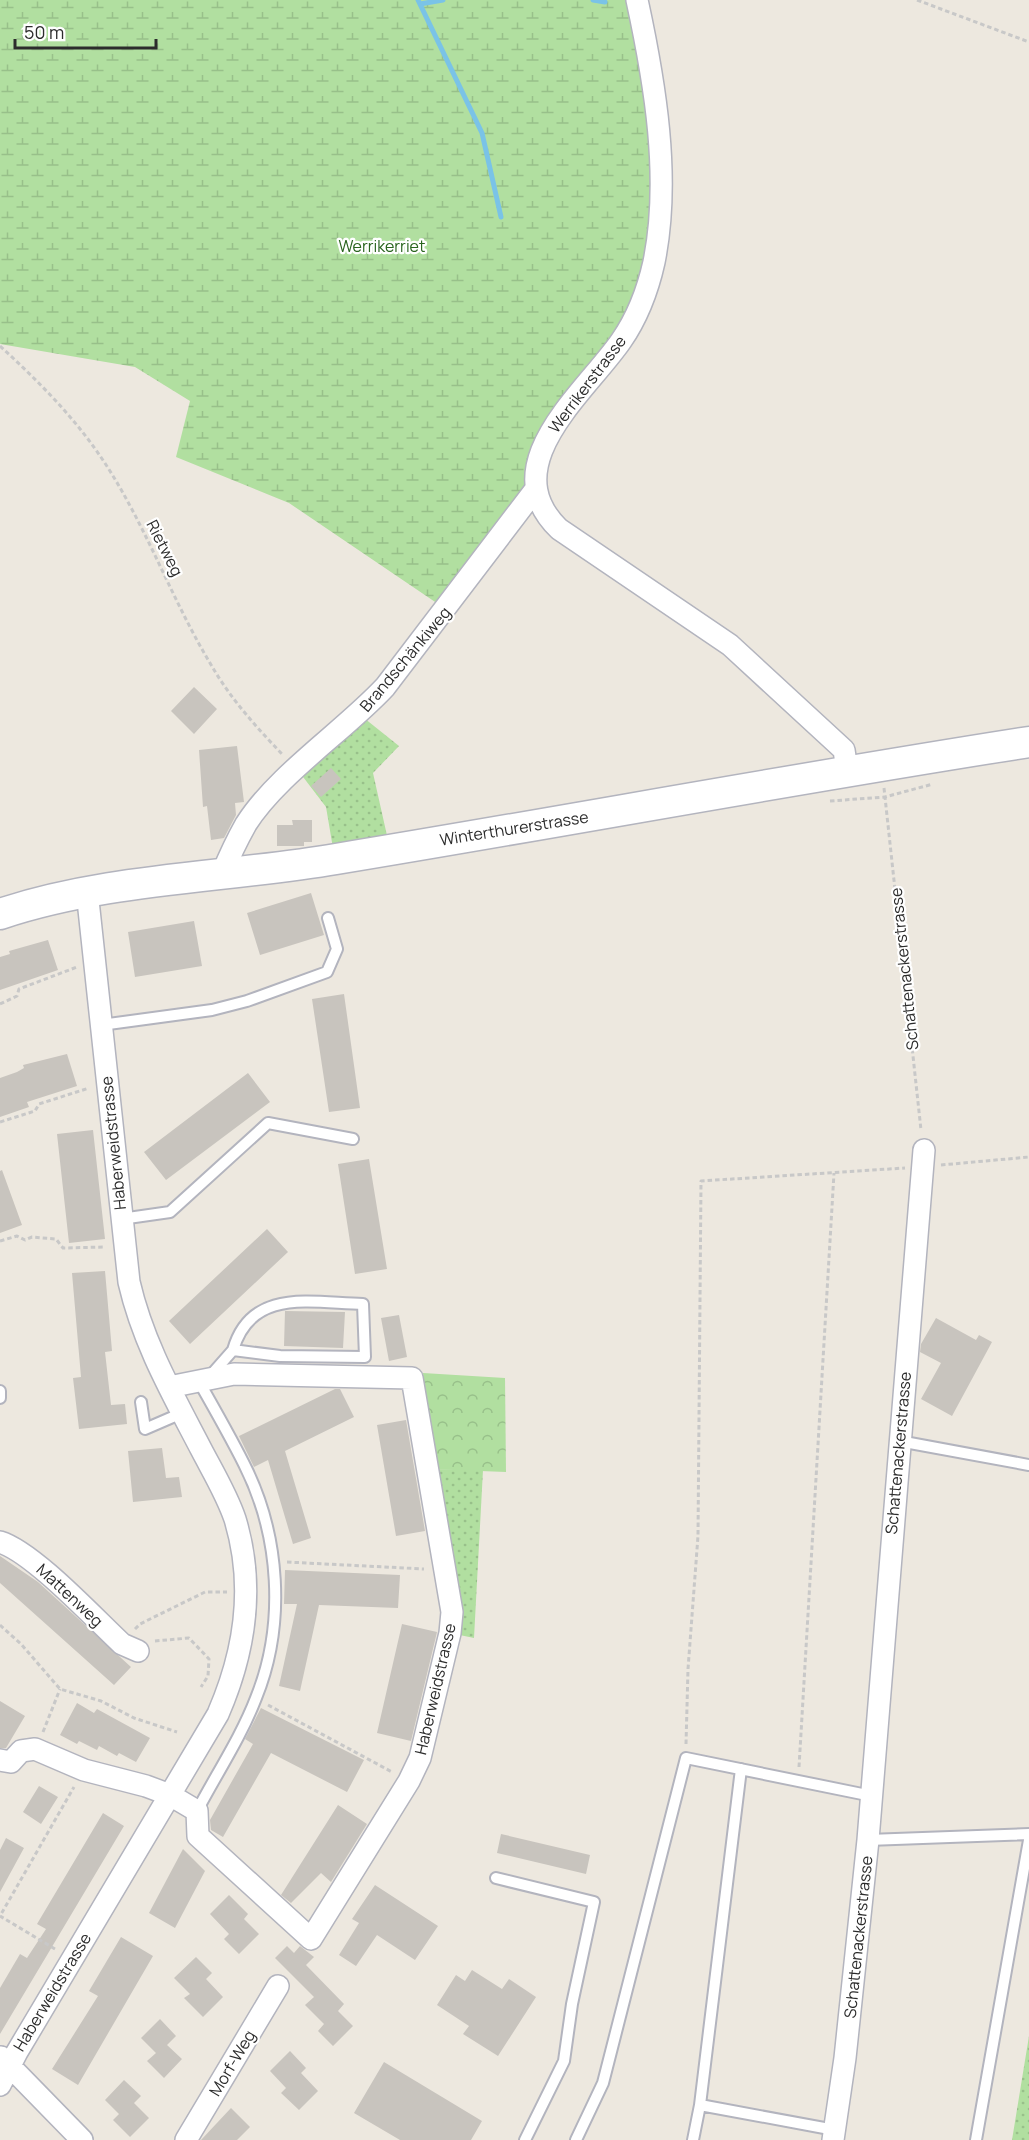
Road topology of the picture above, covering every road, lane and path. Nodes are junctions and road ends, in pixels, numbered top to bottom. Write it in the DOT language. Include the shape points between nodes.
graph roads {
  1 [pos="637,0"];
  2 [pos="917,0"];
  3 [pos="1029,42"];
  4 [pos="0,346"];
  5 [pos="535,490"];
  6 [pos="1029,742"];
  7 [pos="881,765"];
  8 [pos="297,769"];
  9 [pos="847,770"];
  10 [pos="222,874"];
  11 [pos="87,891"];
  12 [pos="0,914"];
  13 [pos="328,918"];
  14 [pos="82,965"];
  15 [pos="0,1004"];
  16 [pos="101,1025"];
  17 [pos="107,1082"];
  18 [pos="0,1122"];
  19 [pos="353,1139"];
  20 [pos="1029,1158"];
  21 [pos="923,1159"];
  22 [pos="834,1173"];
  23 [pos="121,1219"];
  24 [pos="0,1241"];
  25 [pos="125,1246"];
  26 [pos="233,1350"];
  27 [pos="204,1379"];
  28 [pos="168,1387"];
  29 [pos="0,1391"];
  30 [pos="0,1398"];
  31 [pos="141,1402"];
  32 [pos="182,1413"];
  33 [pos="899,1441"];
  34 [pos="1029,1465"];
  35 [pos="0,1542"];
  36 [pos="274,1561"];
  37 [pos="445,1566"];
  38 [pos="246,1592"];
  39 [pos="0,1624"];
  40 [pos="130,1647"];
  41 [pos="201,1687"];
  42 [pos="60,1689"];
  43 [pos="256,1699"];
  44 [pos="177,1732"];
  45 [pos="35,1749"];
  46 [pos="686,1758"];
  47 [pos="0,1760"];
  48 [pos="741,1769"];
  49 [pos="84,1770"];
  50 [pos="409,1781"];
  51 [pos="798,1781"];
  52 [pos="170,1795"];
  53 [pos="872,1796"];
  54 [pos="197,1811"];
  55 [pos="1029,1834"];
  56 [pos="868,1840"];
  57 [pos="1029,1840"];
  58 [pos="496,1878"];
  59 [pos="72,1959"];
  60 [pos="278,1986"];
  61 [pos="5,2061"];
  62 [pos="0,2085"];
  63 [pos="700,2105"];
  64 [pos="834,2135"];
  65 [pos="82,2140"];
  66 [pos="186,2140"];
  67 [pos="525,2140"];
  68 [pos="576,2140"];
  69 [pos="693,2140"];
  70 [pos="976,2140"];
  1 -- 5 [label="street, Werrikerstrasse" via="650,72 660,170 654,261 637,312 623,338 550,433 539,455"];
  2 -- 3 [label="path"];
  4 -- 8 [label="path, Rietweg" via="66,412 97,452 135,516 213,669 253,723"];
  5 -- 8 [label="street, Brandschänkiweg" via="403,667 359,714"];
  5 -- 9 [label="street, Werrikerstrasse" via="547,518 559,529 730,645 844,750"];
  6 -- 7 [label="main road, Winterthurerstrasse"];
  7 -- 9 [label="main road, Winterthurerstrasse"];
  7 -- 21 [label="path, Schattenackerstrasse"];
  8 -- 10 [label="street, Brandschänkiweg" via="247,823"];
  9 -- 10 [label="main road, Winterthurerstrasse" via="335,860"];
  10 -- 11 [label="main road, Winterthurerstrasse"];
  11 -- 12 [label="main road, Winterthurerstrasse"];
  11 -- 16 [label="street, Haberweidstrasse"];
  13 -- 16 [label="lane" via="337,949 327,972 212,1010"];
  14 -- 15 [label="path" via="19,989 17,996"];
  16 -- 17 [label="street, Haberweidstrasse"];
  17 -- 18 [label="path" via="39,1104 35,1111"];
  17 -- 23 [label="street, Haberweidstrasse"];
  19 -- 23 [label="lane" via="268,1123 170,1212"];
  20 -- 21 [label="path"];
  21 -- 22 [label="path"];
  21 -- 33 [label="street, Schattenackerstrasse"];
  22 -- 46 [label="path" via="701,1181 698,1536"];
  22 -- 51 [label="path"];
  23 -- 25 [label="street, Haberweidstrasse"];
  24 -- 25 [label="path" via="17,1236 25,1240 56,1239 63,1248"];
  25 -- 28 [label="street, Haberweidstrasse" via="137,1314"];
  26 -- 26 [label="lane" via="280,1356 365,1357 363,1305 278,1302 254,1314 238,1334"];
  26 -- 27 [label="lane"];
  27 -- 28 [label="street, Haberweidstrasse"];
  27 -- 36 [label="lane" via="266,1517"];
  27 -- 37 [label="street, Haberweidstrasse" via="234,1374 412,1378"];
  28 -- 32 [label="street, Haberweidstrasse"];
  29 -- 30 [label="lane"];
  31 -- 32 [label="lane" via="145,1429"];
  32 -- 38 [label="street, Haberweidstrasse" via="234,1517 242,1546"];
  33 -- 34 [label="lane"];
  33 -- 53 [label="street, Schattenackerstrasse"];
  35 -- 40 [label="street, Mattenweg" via="13,1546 31,1560"];
  36 -- 37 [label="path" via="419,1570"];
  36 -- 43 [label="lane" via="276,1593 270,1652"];
  37 -- 50 [label="street, Haberweidstrasse" via="452,1612 450,1633 420,1758"];
  38 -- 40 [label="path" via="205,1592 140,1624"];
  38 -- 52 [label="street, Haberweidstrasse" via="240,1651 224,1701"];
  39 -- 42 [label="path"];
  40 -- 41 [label="path" via="189,1638 208,1659 208,1676"];
  42 -- 44 [label="path"];
  42 -- 45 [label="path"];
  43 -- 50 [label="path"];
  43 -- 54 [label="lane"];
  45 -- 47 [label="street" via="21,1751 11,1762"];
  45 -- 49 [label="street"];
  46 -- 48 [label="lane"];
  46 -- 68 [label="lane" via="603,2084"];
  48 -- 51 [label="lane"];
  48 -- 63 [label="lane"];
  49 -- 52 [label="street"];
  49 -- 59 [label="path" via="0,1916"];
  50 -- 54 [label="street, Haberweidstrasse" via="311,1939 198,1836"];
  51 -- 53 [label="lane"];
  52 -- 54 [label="street"];
  52 -- 59 [label="street, Haberweidstrasse"];
  53 -- 56 [label="street, Schattenackerstrasse"];
  55 -- 56 [label="lane"];
  56 -- 64 [label="street, Schattenackerstrasse"];
  57 -- 70 [label="lane"];
  58 -- 67 [label="lane" via="594,1902 564,2061"];
  59 -- 61 [label="street, Haberweidstrasse"];
  60 -- 66 [label="street, Morf-Weg"];
  61 -- 62 [label="street, Haberweidstrasse"];
  61 -- 65 [label="street"];
  63 -- 64 [label="lane"];
  63 -- 69 [label="lane"];
}
